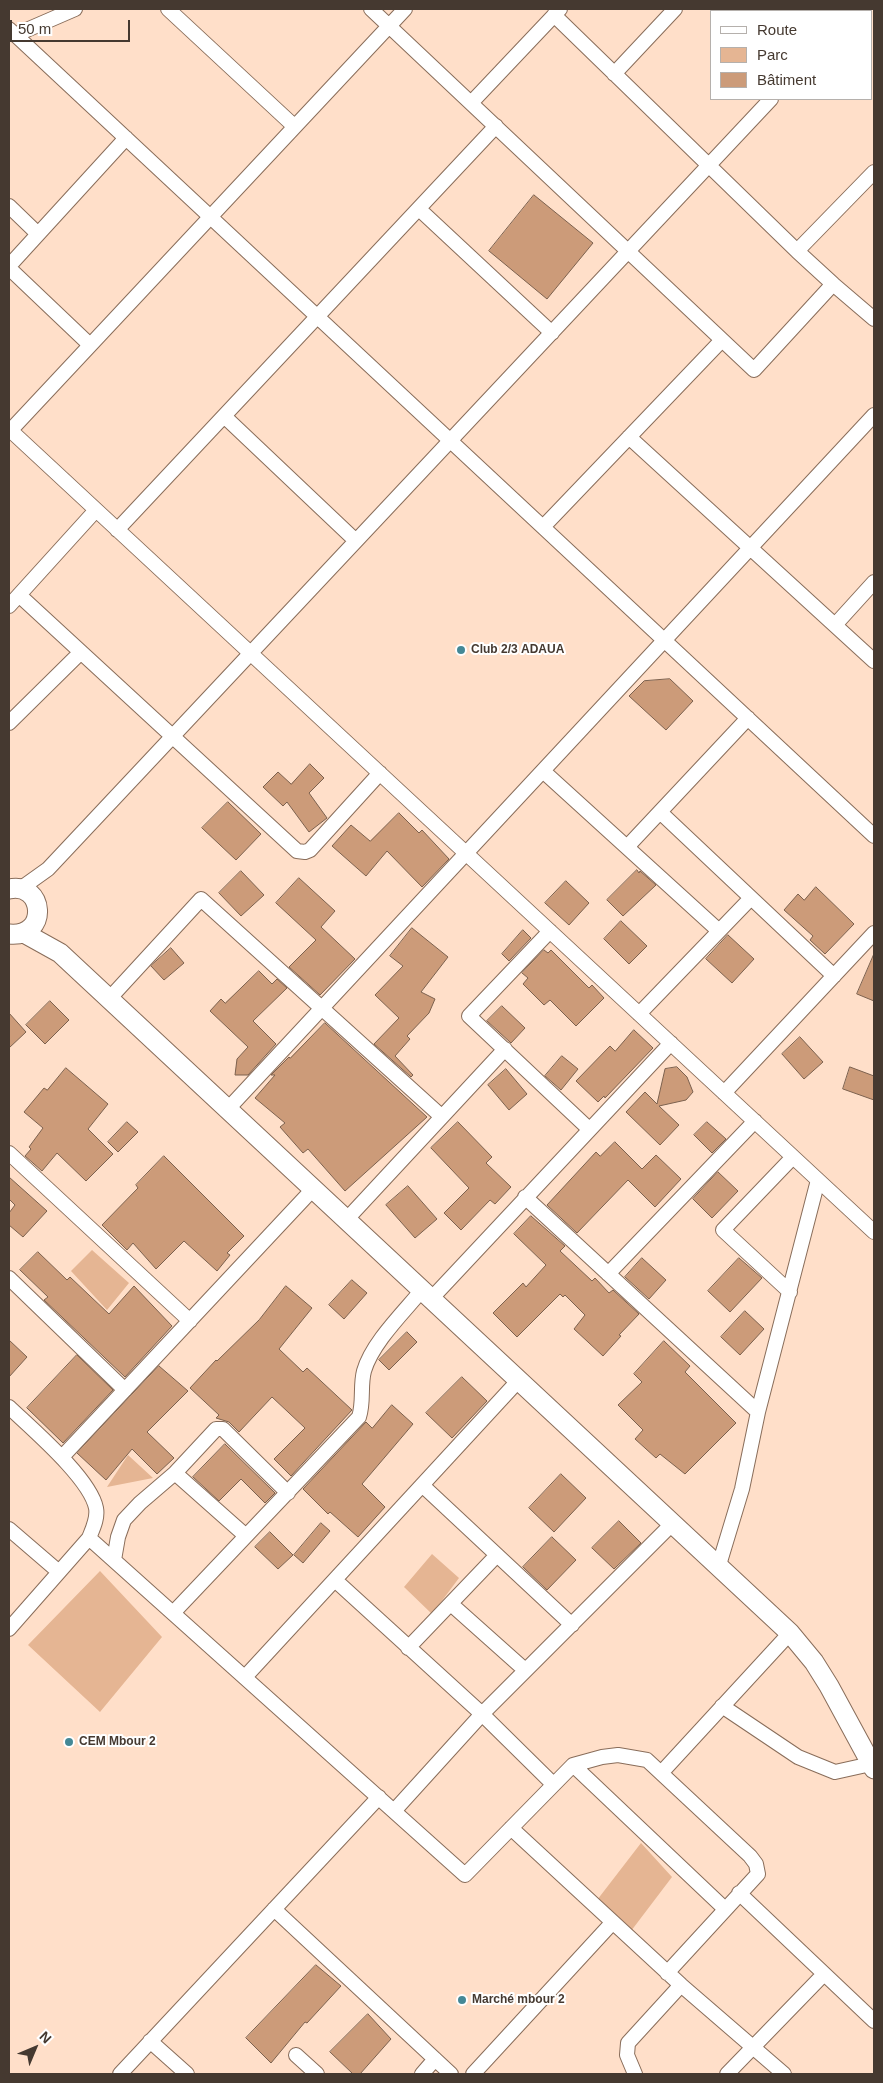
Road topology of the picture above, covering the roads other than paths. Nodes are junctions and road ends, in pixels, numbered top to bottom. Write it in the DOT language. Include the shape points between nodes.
graph roads {
  1 [pos="75,9"];
  2 [pos="168,9"];
  3 [pos="371,9"];
  4 [pos="404,9"];
  5 [pos="675,9"];
  6 [pos="557,12"];
  7 [pos="389,26"];
  8 [pos="12,32"];
  9 [pos="614,74"];
  10 [pos="770,100"];
  11 [pos="472,103"];
  12 [pos="294,126"];
  13 [pos="496,126"];
  14 [pos="126,138"];
  15 [pos="708,166"];
  16 [pos="874,172"];
  17 [pos="9,206"];
  18 [pos="419,209"];
  19 [pos="210,217"];
  20 [pos="38,234"];
  21 [pos="628,251"];
  22 [pos="797,251"];
  23 [pos="9,267"];
  24 [pos="833,284"];
  25 [pos="317,317"];
  26 [pos="874,319"];
  27 [pos="552,333"];
  28 [pos="722,340"];
  29 [pos="90,345"];
  30 [pos="874,415"];
  31 [pos="224,416"];
  32 [pos="9,431"];
  33 [pos="629,437"];
  34 [pos="450,441"];
  35 [pos="96,510"];
  36 [pos="543,527"];
  37 [pos="118,530"];
  38 [pos="356,541"];
  39 [pos="751,548"];
  40 [pos="874,582"];
  41 [pos="19,595"];
  42 [pos="9,606"];
  43 [pos="835,625"];
  44 [pos="664,640"];
  45 [pos="80,653"];
  46 [pos="251,654"];
  47 [pos="874,660"];
  48 [pos="748,718"];
  49 [pos="9,721"];
  50 [pos="172,738"];
  51 [pos="543,771"];
  52 [pos="380,773"];
  53 [pos="660,812"];
  54 [pos="874,836"];
  55 [pos="627,847"];
  56 [pos="466,853"];
  57 [pos="48,869"];
  58 [pos="14,889"];
  59 [pos="751,898"];
  60 [pos="37,910"];
  61 [pos="550,931"];
  62 [pos="720,931"];
  63 [pos="874,933"];
  64 [pos="13,934"];
  65 [pos="60,953"];
  66 [pos="834,976"];
  67 [pos="109,999"];
  68 [pos="322,1008"];
  69 [pos="639,1014"];
  70 [pos="671,1043"];
  71 [pos="504,1049"];
  72 [pos="724,1093"];
  73 [pos="227,1110"];
  74 [pos="441,1116"];
  75 [pos="755,1121"];
  76 [pos="590,1129"];
  77 [pos="9,1153"];
  78 [pos="793,1157"];
  79 [pos="818,1180"];
  80 [pos="314,1188"];
  81 [pos="525,1197"];
  82 [pos="346,1219"];
  83 [pos="874,1232"];
  84 [pos="608,1274"];
  85 [pos="9,1278"];
  86 [pos="790,1292"];
  87 [pos="426,1294"];
  88 [pos="190,1321"];
  89 [pos="518,1381"];
  90 [pos="126,1390"];
  91 [pos="9,1407"];
  92 [pos="758,1412"];
  93 [pos="62,1458"];
  94 [pos="175,1473"];
  95 [pos="422,1485"];
  96 [pos="288,1493"];
  97 [pos="672,1524"];
  98 [pos="9,1529"];
  99 [pos="246,1536"];
  100 [pos="89,1538"];
  101 [pos="497,1555"];
  102 [pos="114,1560"];
  103 [pos="719,1565"];
  104 [pos="59,1572"];
  105 [pos="334,1580"];
  106 [pos="451,1604"];
  107 [pos="173,1613"];
  108 [pos="572,1625"];
  109 [pos="9,1629"];
  110 [pos="790,1633"];
  111 [pos="408,1648"];
  112 [pos="525,1670"];
  113 [pos="245,1677"];
  114 [pos="722,1706"];
  115 [pos="482,1714"];
  116 [pos="873,1762"];
  117 [pos="572,1765"];
  118 [pos="662,1772"];
  119 [pos="554,1784"];
  120 [pos="379,1797"];
  121 [pos="394,1810"];
  122 [pos="511,1828"];
  123 [pos="739,1893"];
  124 [pos="274,1909"];
  125 [pos="724,1909"];
  126 [pos="612,1923"];
  127 [pos="667,1973"];
  128 [pos="824,1974"];
  129 [pos="681,1985"];
  130 [pos="874,2022"];
  131 [pos="150,2041"];
  132 [pos="752,2047"];
  133 [pos="296,2055"];
  134 [pos="435,2060"];
  135 [pos="120,2074"];
  136 [pos="187,2074"];
  137 [pos="317,2074"];
  138 [pos="422,2074"];
  139 [pos="451,2074"];
  140 [pos="473,2074"];
  141 [pos="635,2074"];
  142 [pos="727,2074"];
  143 [pos="784,2074"];
  1 -- 8 [label="street"];
  2 -- 12 [label="street"];
  3 -- 7 [label="street"];
  4 -- 7 [label="street"];
  5 -- 9 [label="street"];
  6 -- 9 [label="street"];
  6 -- 11 [label="street"];
  7 -- 11 [label="street"];
  7 -- 12 [label="street"];
  8 -- 14 [label="street"];
  9 -- 15 [label="street"];
  10 -- 15 [label="street"];
  11 -- 13 [label="street"];
  12 -- 19 [label="street"];
  13 -- 18 [label="street"];
  13 -- 21 [label="street"];
  14 -- 19 [label="street"];
  14 -- 20 [label="street"];
  15 -- 21 [label="street"];
  15 -- 22 [label="street"];
  16 -- 22 [label="street"];
  17 -- 20 [label="street"];
  18 -- 25 [label="street"];
  18 -- 27 [label="street"];
  19 -- 25 [label="street"];
  19 -- 29 [label="street"];
  20 -- 23 [label="street"];
  21 -- 27 [label="street"];
  21 -- 28 [label="street"];
  22 -- 24 [label="street"];
  23 -- 29 [label="street"];
  24 -- 26 [label="street"];
  24 -- 28 [label="street" via="754,370"];
  25 -- 31 [label="street"];
  25 -- 34 [label="street"];
  27 -- 34 [label="street"];
  28 -- 33 [label="street"];
  29 -- 32 [label="street"];
  30 -- 39 [label="street"];
  31 -- 37 [label="street"];
  31 -- 38 [label="street"];
  32 -- 35 [label="street"];
  33 -- 36 [label="street"];
  33 -- 39 [label="street"];
  34 -- 36 [label="street"];
  34 -- 38 [label="street"];
  35 -- 37 [label="street"];
  35 -- 41 [label="street"];
  36 -- 44 [label="street"];
  37 -- 46 [label="street"];
  38 -- 46 [label="street"];
  39 -- 43 [label="street"];
  39 -- 44 [label="street"];
  40 -- 43 [label="street"];
  41 -- 42 [label="street"];
  41 -- 45 [label="street"];
  43 -- 47 [label="street"];
  44 -- 48 [label="street"];
  44 -- 51 [label="street"];
  45 -- 49 [label="street"];
  45 -- 50 [label="street"];
  46 -- 50 [label="street"];
  46 -- 52 [label="street"];
  48 -- 53 [label="street"];
  48 -- 54 [label="street"];
  50 -- 52 [label="street" via="297,851 310,850"];
  50 -- 57 [label="street"];
  51 -- 55 [label="street"];
  51 -- 56 [label="street"];
  52 -- 56 [label="street"];
  53 -- 55 [label="street"];
  53 -- 59 [label="street"];
  55 -- 62 [label="street"];
  56 -- 61 [label="street"];
  56 -- 68 [label="street"];
  57 -- 58 [label="street"];
  57 -- 60 [label="street"];
  58 -- 60 [label="street" via="32,896"];
  59 -- 62 [label="street"];
  59 -- 66 [label="street"];
  60 -- 64 [label="street" via="30,929"];
  60 -- 65 [label="street"];
  61 -- 69 [label="street"];
  61 -- 71 [label="street" via="469,1016"];
  62 -- 69 [label="street"];
  63 -- 66 [label="street"];
  64 -- 65 [label="street"];
  65 -- 67 [label="street"];
  66 -- 72 [label="street"];
  67 -- 68 [label="street" via="201,899"];
  67 -- 73 [label="street"];
  68 -- 73 [label="street"];
  68 -- 74 [label="street"];
  69 -- 70 [label="street"];
  70 -- 72 [label="street"];
  70 -- 76 [label="street"];
  71 -- 74 [label="street"];
  71 -- 76 [label="street"];
  72 -- 75 [label="street"];
  73 -- 80 [label="street"];
  74 -- 82 [label="street"];
  75 -- 78 [label="street"];
  75 -- 84 [label="street"];
  76 -- 81 [label="street"];
  77 -- 88 [label="street"];
  78 -- 79 [label="street"];
  78 -- 86 [label="street" via="723,1230"];
  79 -- 83 [label="street"];
  79 -- 86 [label="street"];
  80 -- 82 [label="street"];
  80 -- 88 [label="street"];
  81 -- 84 [label="street"];
  81 -- 87 [label="street"];
  82 -- 87 [label="street"];
  84 -- 92 [label="street"];
  85 -- 90 [label="street"];
  86 -- 92 [label="street"];
  87 -- 89 [label="street"];
  87 -- 96 [label="street" via="372,1351 364,1372 359,1417"];
  88 -- 90 [label="street"];
  89 -- 95 [label="street"];
  89 -- 97 [label="street"];
  90 -- 93 [label="street"];
  91 -- 93 [label="street"];
  92 -- 103 [label="street" via="742,1489"];
  93 -- 100 [label="street" via="89,1492 96,1508"];
  94 -- 96 [label="street" via="220,1428"];
  94 -- 99 [label="street"];
  94 -- 102 [label="street" via="124,1520"];
  95 -- 101 [label="street"];
  95 -- 105 [label="street"];
  96 -- 99 [label="street"];
  97 -- 103 [label="street"];
  97 -- 108 [label="street"];
  98 -- 104 [label="street"];
  99 -- 107 [label="street"];
  100 -- 102 [label="street"];
  100 -- 104 [label="street"];
  101 -- 106 [label="street"];
  101 -- 108 [label="street"];
  102 -- 107 [label="street"];
  103 -- 110 [label="street"];
  104 -- 109 [label="street"];
  105 -- 111 [label="street"];
  105 -- 113 [label="street"];
  106 -- 111 [label="street"];
  106 -- 112 [label="street"];
  107 -- 113 [label="street"];
  108 -- 112 [label="street"];
  110 -- 114 [label="street"];
  110 -- 116 [label="street" via="814,1662"];
  111 -- 115 [label="street"];
  112 -- 115 [label="street"];
  113 -- 120 [label="street"];
  114 -- 116 [label="street" via="798,1757 835,1772"];
  114 -- 118 [label="street"];
  115 -- 119 [label="street"];
  115 -- 121 [label="street"];
  117 -- 118 [label="street" via="602,1757 625,1756 648,1760"];
  117 -- 119 [label="street"];
  117 -- 125 [label="street"];
  118 -- 123 [label="street" via="756,1864 758,1874"];
  119 -- 122 [label="street"];
  120 -- 121 [label="street"];
  120 -- 124 [label="street"];
  121 -- 122 [label="street" via="465,1874"];
  122 -- 126 [label="street"];
  123 -- 125 [label="street"];
  123 -- 128 [label="street"];
  124 -- 131 [label="street"];
  124 -- 134 [label="street"];
  125 -- 127 [label="street"];
  126 -- 127 [label="street"];
  126 -- 140 [label="street"];
  127 -- 129 [label="street"];
  128 -- 130 [label="street"];
  128 -- 132 [label="street"];
  129 -- 132 [label="street"];
  129 -- 141 [label="street" via="628,2043 627,2055"];
  131 -- 135 [label="street"];
  131 -- 136 [label="street"];
  132 -- 142 [label="street"];
  132 -- 143 [label="street"];
  133 -- 137 [label="street"];
  134 -- 138 [label="street"];
  134 -- 139 [label="street"];
}
